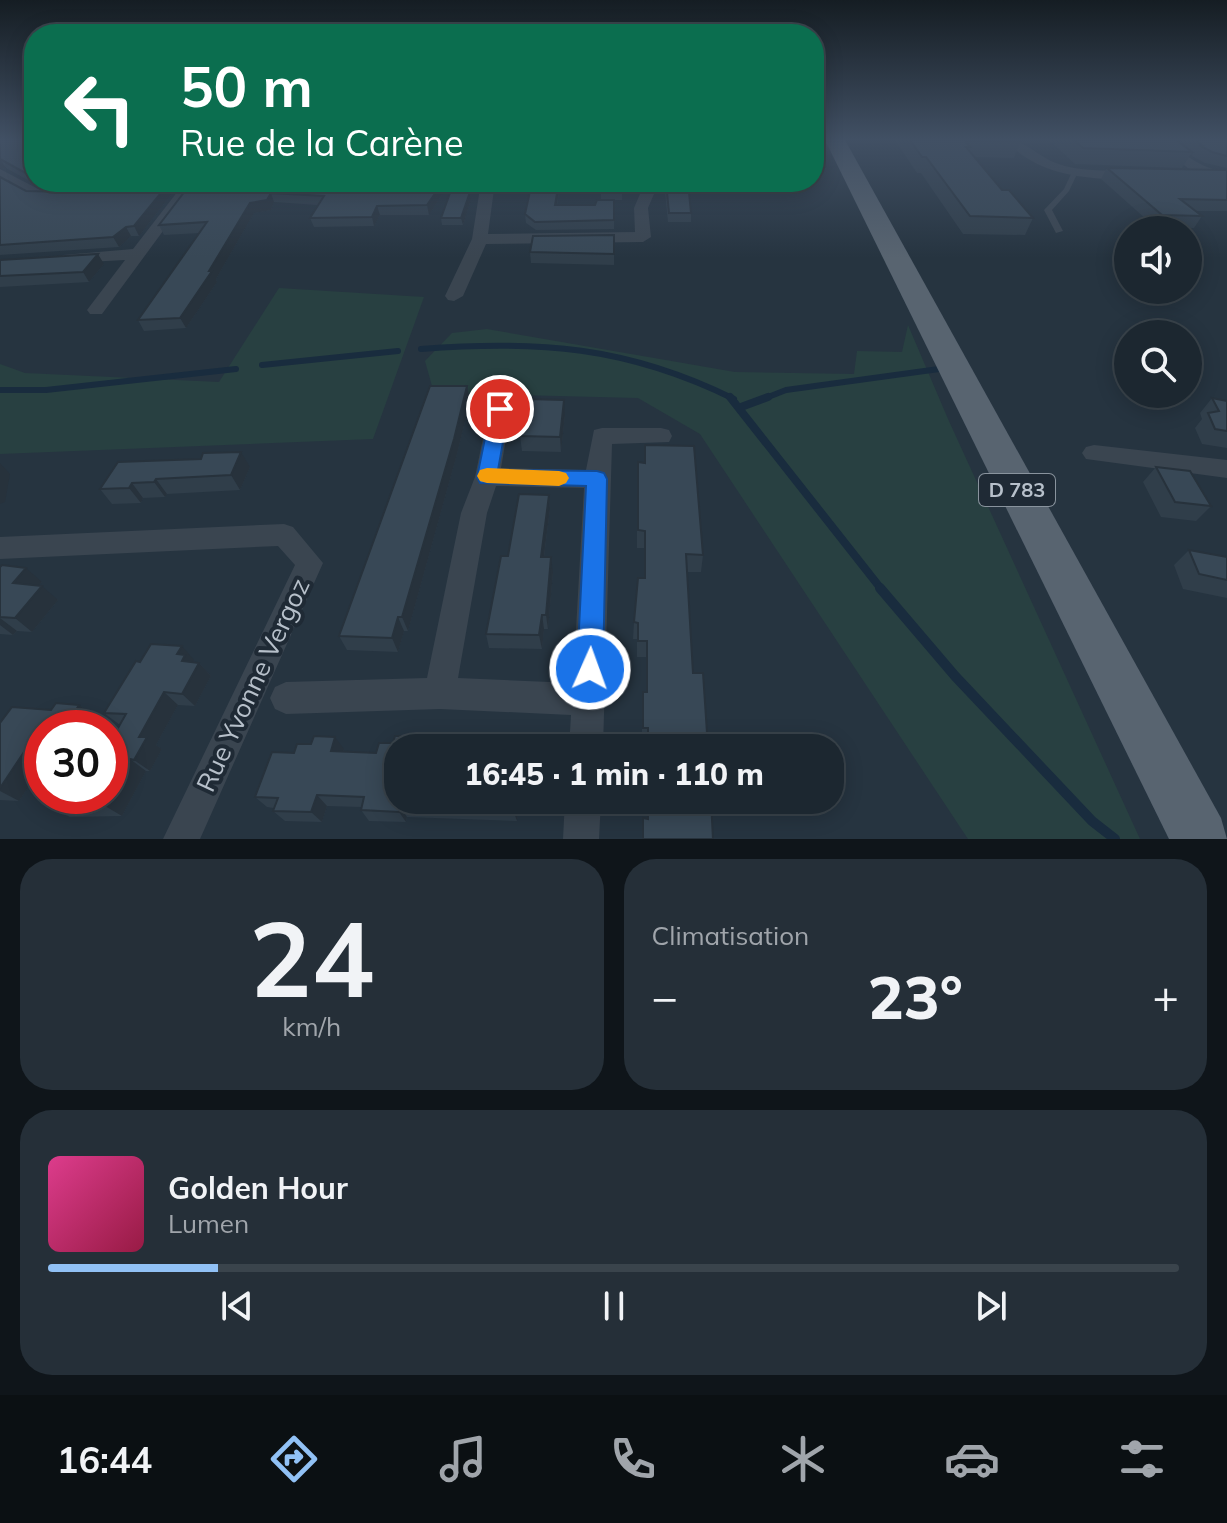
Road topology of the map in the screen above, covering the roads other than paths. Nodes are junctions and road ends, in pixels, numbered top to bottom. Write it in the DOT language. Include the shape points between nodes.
graph roads {
  1 [pos="855,179"];
  2 [pos="1072,179"];
  3 [pos="33,192"];
  4 [pos="184,192"];
  5 [pos="487,192"];
  6 [pos="647,192"];
  7 [pos="73,195"];
  8 [pos="1059,231"];
  9 [pos="480,239"];
  10 [pos="136,254"];
  11 [pos="45,260"];
  12 [pos="454,296"];
  13 [pos="96,310"];
  14 [pos="500,409"];
  15 [pos="661,436"];
  16 [pos="1094,453"];
  17 [pos="1227,469"];
  18 [pos="487,477"];
  19 [pos="597,479"];
  20 [pos="0,548"];
  21 [pos="440,693"];
  22 [pos="286,698"];
  23 [pos="589,700"];
  24 [pos="587,734"];
  25 [pos="582,814"];
  26 [pos="181,839"];
  27 [pos="581,839"];
  28 [pos="1200,839"];
  1 -- 28 [label="main road, D 783"];
  2 -- 8 [label="lane" via="1048,210"];
  3 -- 7 [label="street"];
  4 -- 10 [label="street"];
  5 -- 9 [label="street"];
  6 -- 9 [label="street" via="641,208 643,237"];
  9 -- 12 [label="street"];
  10 -- 11 [label="street"];
  10 -- 13 [label="street"];
  14 -- 18 [label="street"];
  15 -- 19 [label="street" via="602,436"];
  16 -- 17 [label="street"];
  18 -- 19 [label="street"];
  18 -- 21 [label="street" via="474,513"];
  19 -- 23 [label="street"];
  20 -- 26 [label="street, Rue Yvonne Vergoz" via="284,535 310,563"];
  21 -- 22 [label="street"];
  21 -- 23 [label="street"];
  23 -- 24 [label="street"];
  25 -- 27 [label="street"];
}
